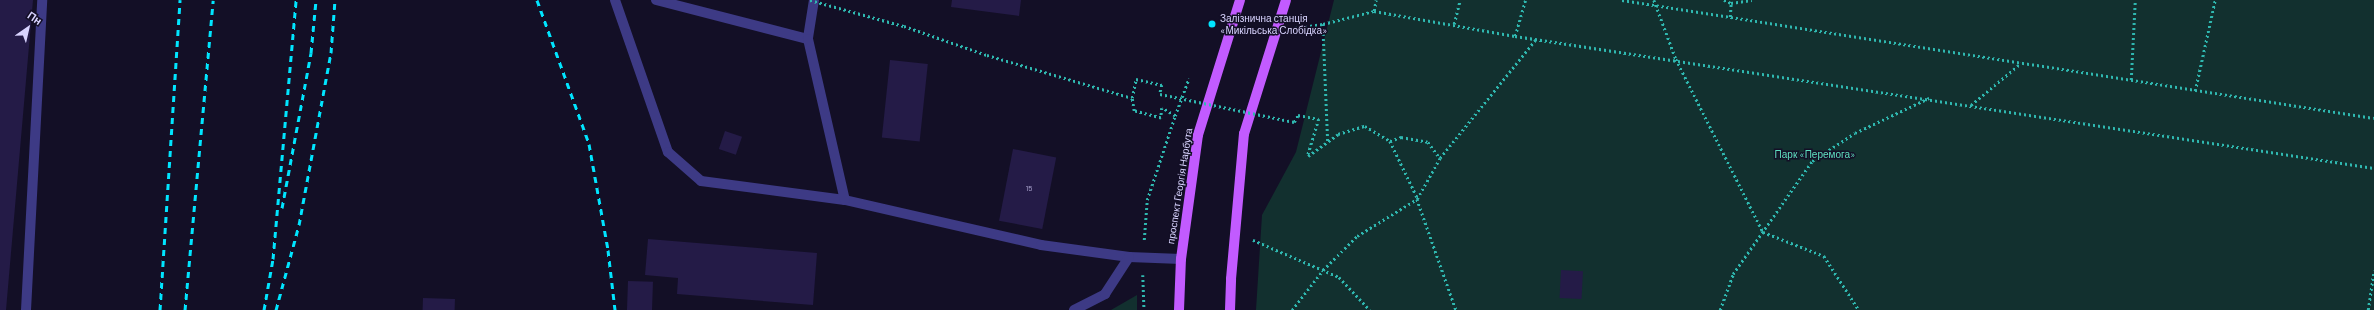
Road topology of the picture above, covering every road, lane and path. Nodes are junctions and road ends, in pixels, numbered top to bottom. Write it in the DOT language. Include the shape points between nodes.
graph roads {
  1 [pos="42,0"];
  2 [pos="615,0"];
  3 [pos="656,0"];
  4 [pos="810,0"];
  5 [pos="814,0"];
  6 [pos="1240,0"];
  7 [pos="1286,0"];
  8 [pos="1376,0"];
  9 [pos="1460,0"];
  10 [pos="1525,0"];
  11 [pos="1622,0"];
  12 [pos="1654,0"];
  13 [pos="1724,0"];
  14 [pos="1752,0"];
  15 [pos="2135,0"];
  16 [pos="2214,0"];
  17 [pos="1731,3"];
  18 [pos="1656,5"];
  19 [pos="1374,11"];
  20 [pos="1730,17"];
  21 [pos="1323,24"];
  22 [pos="1454,24"];
  23 [pos="1295,28"];
  24 [pos="1515,36"];
  25 [pos="808,39"];
  26 [pos="1536,39"];
  27 [pos="1676,58"];
  28 [pos="2021,63"];
  29 [pos="1189,78"];
  30 [pos="2131,80"];
  31 [pos="2195,91"];
  32 [pos="1132,98"];
  33 [pos="1930,98"];
  34 [pos="1971,105"];
  35 [pos="1176,116"];
  36 [pos="2374,118"];
  37 [pos="1328,141"];
  38 [pos="1390,141"];
  39 [pos="1440,158"];
  40 [pos="2374,168"];
  41 [pos="1418,199"];
  42 [pos="845,200"];
  43 [pos="1763,232"];
  44 [pos="1250,238"];
  45 [pos="1143,256"];
  46 [pos="1129,257"];
  47 [pos="1181,259"];
  48 [pos="1323,270"];
  49 [pos="2374,270"];
  50 [pos="26,310"];
  51 [pos="1074,310"];
  52 [pos="1144,310"];
  53 [pos="1179,310"];
  54 [pos="1230,310"];
  55 [pos="1292,310"];
  56 [pos="1370,310"];
  57 [pos="1456,310"];
  58 [pos="1720,310"];
  59 [pos="1858,310"];
  60 [pos="2368,310"];
  1 -- 50 [label="lane"];
  2 -- 42 [label="lane" via="668,152 701,181"];
  3 -- 25 [label="lane"];
  4 -- 32 [label="path, bridge" via="904,26 987,55"];
  5 -- 25 [label="lane"];
  6 -- 47 [label="main road, проспект Георгія Нарбута" via="1198,135"];
  7 -- 54 [label="main road" via="1244,134 1230,279"];
  8 -- 19 [label="path"];
  9 -- 22 [label="path"];
  10 -- 24 [label="path"];
  11 -- 18 [label="path"];
  12 -- 18 [label="path"];
  13 -- 17 [label="path"];
  14 -- 17 [label="path"];
  15 -- 30 [label="path"];
  16 -- 31 [label="path"];
  17 -- 20 [label="path"];
  18 -- 20 [label="path"];
  18 -- 27 [label="path"];
  19 -- 21 [label="path"];
  19 -- 22 [label="path"];
  20 -- 28 [label="path"];
  21 -- 23 [label="path"];
  21 -- 37 [label="path"];
  22 -- 24 [label="path"];
  24 -- 26 [label="path"];
  25 -- 42 [label="lane"];
  26 -- 27 [label="path"];
  26 -- 39 [label="path"];
  27 -- 33 [label="path"];
  27 -- 43 [label="path"];
  28 -- 30 [label="path"];
  28 -- 34 [label="path"];
  29 -- 35 [label="path"];
  30 -- 31 [label="path"];
  31 -- 36 [label="path"];
  32 -- 35 [label="path" via="1134,111 1161,118 1162,108"];
  32 -- 37 [label="path, bridge" via="1136,79 1162,85 1160,94 1294,122 1298,115 1320,119 1308,156"];
  33 -- 34 [label="path"];
  33 -- 43 [label="path" via="1855,133 1812,161"];
  34 -- 40 [label="path"];
  35 -- 45 [label="path" via="1147,200"];
  37 -- 38 [label="path" via="1338,134 1365,126"];
  38 -- 39 [label="path" via="1400,137 1428,142"];
  38 -- 41 [label="path"];
  39 -- 41 [label="path"];
  41 -- 48 [label="path" via="1357,236"];
  41 -- 57 [label="path"];
  42 -- 46 [label="lane" via="1041,245"];
  43 -- 58 [label="path" via="1733,274"];
  43 -- 59 [label="path" via="1824,256"];
  44 -- 48 [label="path"];
  45 -- 46 [label="lane"];
  45 -- 47 [label="lane"];
  45 -- 52 [label="path"];
  46 -- 51 [label="lane" via="1106,294"];
  47 -- 53 [label="main road, проспект Георгія Нарбута"];
  48 -- 55 [label="path"];
  48 -- 56 [label="path" via="1339,277"];
  49 -- 60 [label="path"];
}
